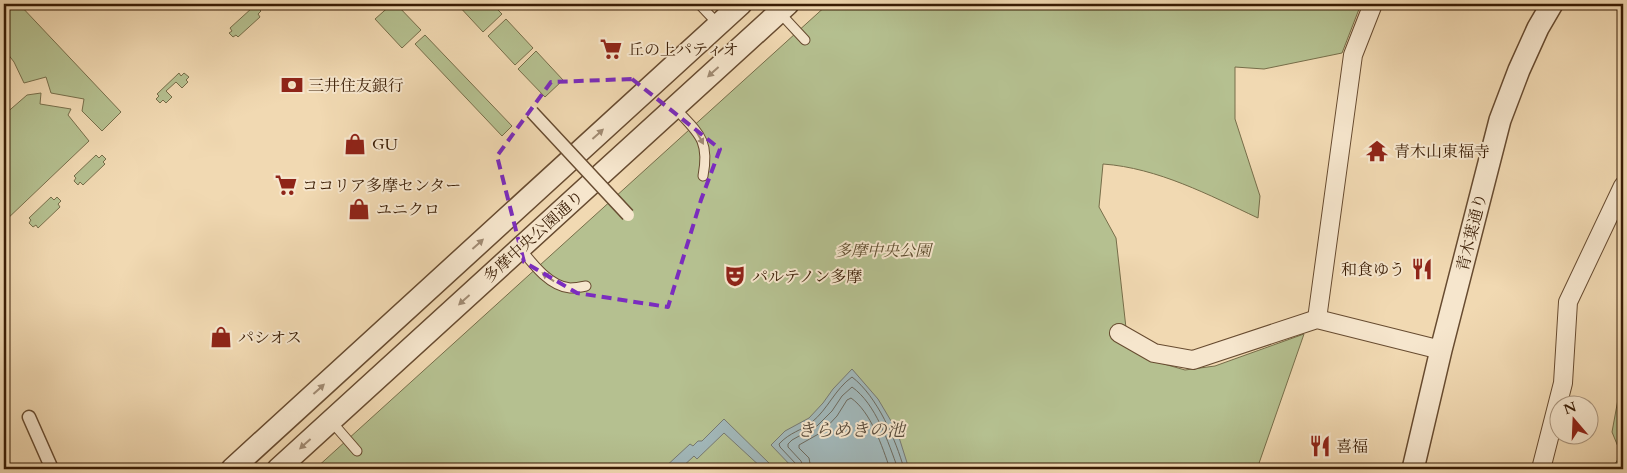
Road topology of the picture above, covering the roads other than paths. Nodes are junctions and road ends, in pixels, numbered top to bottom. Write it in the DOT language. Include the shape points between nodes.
graph roads {
  1 [pos="741,4"];
  2 [pos="1373,4"];
  3 [pos="1552,4"];
  4 [pos="701,6"];
  5 [pos="783,8"];
  6 [pos="718,24"];
  7 [pos="805,40"];
  8 [pos="674,107"];
  9 [pos="532,112"];
  10 [pos="702,176"];
  11 [pos="1623,186"];
  12 [pos="628,215"];
  13 [pos="520,248"];
  14 [pos="586,286"];
  15 [pos="1317,319"];
  16 [pos="1119,333"];
  17 [pos="1441,350"];
  18 [pos="29,417"];
  19 [pos="331,421"];
  20 [pos="357,451"];
  21 [pos="52,469"];
  22 [pos="232,469"];
  23 [pos="278,469"];
  24 [pos="1413,469"];
  25 [pos="1541,469"];
  1 -- 6 [label="street, 多摩中央公園通り"];
  2 -- 15 [label="street" via="1353,56"];
  3 -- 17 [label="street, 青木葉通り" via="1522,61 1500,120"];
  4 -- 6 [label="lane"];
  5 -- 7 [label="lane"];
  5 -- 8 [label="street, 多摩中央公園通り, one-way"];
  22 -- 6 [label="street, 多摩中央公園通り, one-way"];
  8 -- 10 [label="lane, one-way" via="697,131 704,146 706,160"];
  8 -- 13 [label="street, 多摩中央公園通り"];
  9 -- 12 [label="street, bridge"];
  11 -- 25 [label="street" via="1568,302 1563,383"];
  14 -- 13 [label="lane, one-way" via="560,286 541,272"];
  13 -- 19 [label="street, 多摩中央公園通り, one-way"];
  15 -- 16 [label="street" via="1193,360 1154,352"];
  15 -- 17 [label="street"];
  17 -- 24 [label="street, 青木葉通り"];
  18 -- 21 [label="street"];
  19 -- 20 [label="lane"];
  19 -- 23 [label="street, 多摩中央公園通り, one-way"];
}
